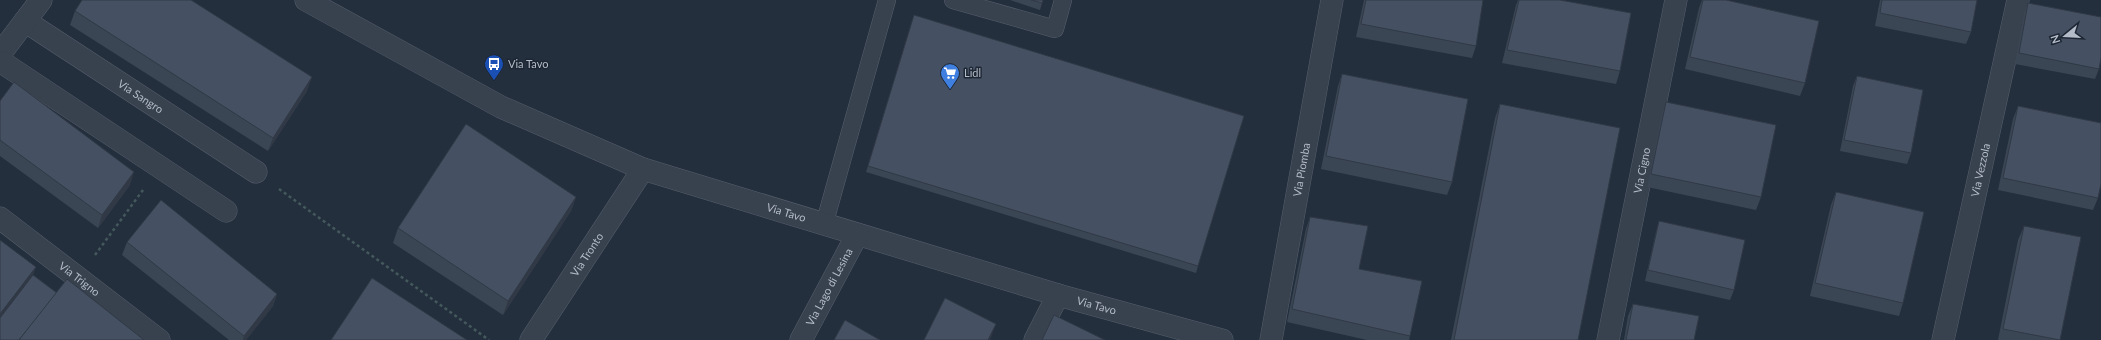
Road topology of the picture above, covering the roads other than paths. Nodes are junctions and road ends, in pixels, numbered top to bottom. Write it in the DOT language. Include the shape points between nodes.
graph roads {
  1 [pos="41,0"];
  2 [pos="306,0"];
  3 [pos="887,0"];
  4 [pos="953,0"];
  5 [pos="1063,0"];
  6 [pos="1332,0"];
  7 [pos="1676,0"];
  8 [pos="2018,0"];
  9 [pos="25,21"];
  10 [pos="0,54"];
  11 [pos="0,61"];
  12 [pos="643,169"];
  13 [pos="260,176"];
  14 [pos="226,211"];
  15 [pos="0,218"];
  16 [pos="824,225"];
  17 [pos="857,234"];
  18 [pos="1058,295"];
  19 [pos="159,340"];
  20 [pos="531,340"];
  21 [pos="800,340"];
  22 [pos="1035,340"];
  23 [pos="1222,340"];
  24 [pos="1271,340"];
  25 [pos="1608,340"];
  26 [pos="1943,340"];
  1 -- 9 [label="street"];
  2 -- 12 [label="street, Via Tavo" via="501,107"];
  3 -- 16 [label="lane"];
  4 -- 5 [label="lane" via="1055,29"];
  6 -- 24 [label="street, Via Piomba"];
  7 -- 25 [label="street, Via Cigno"];
  8 -- 26 [label="street, Via Vezzola"];
  9 -- 10 [label="street"];
  9 -- 13 [label="street, Via Sangro"];
  11 -- 14 [label="street"];
  12 -- 16 [label="street, Via Tavo"];
  12 -- 20 [label="street, Via Tronto"];
  15 -- 19 [label="street, Via Trigno"];
  16 -- 17 [label="street, Via Tavo"];
  17 -- 18 [label="street, Via Tavo"];
  17 -- 21 [label="street, Via Lago di Lesina"];
  18 -- 22 [label="street"];
  18 -- 23 [label="street, Via Tavo"];
}
